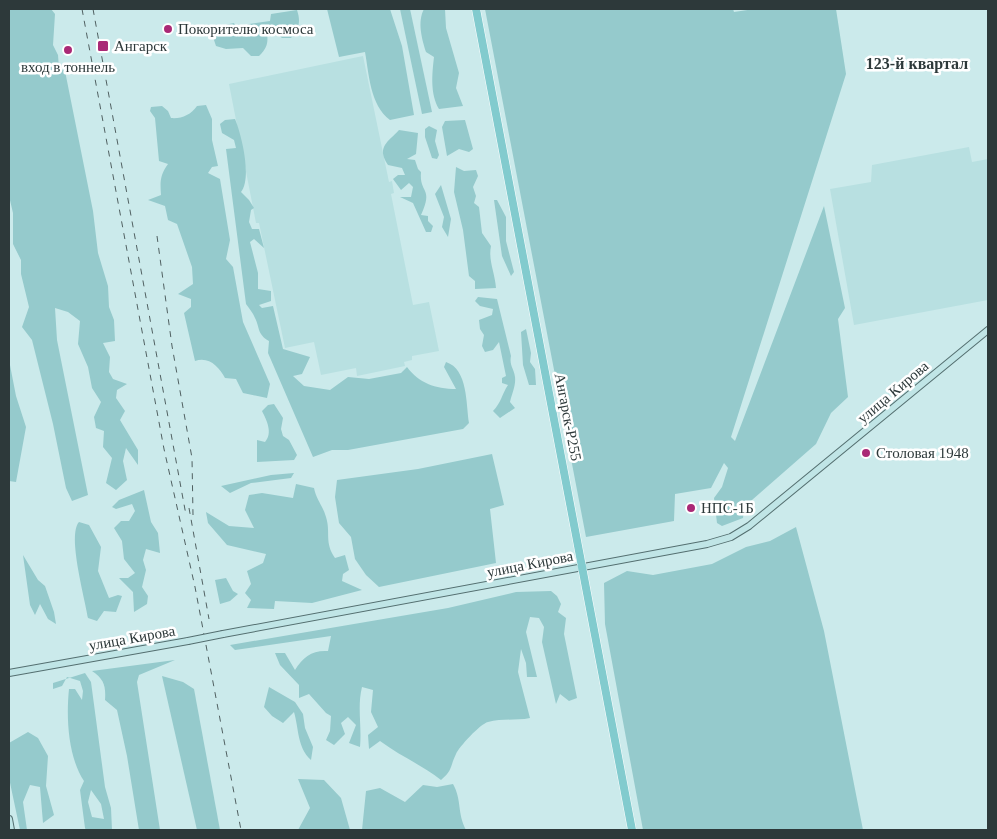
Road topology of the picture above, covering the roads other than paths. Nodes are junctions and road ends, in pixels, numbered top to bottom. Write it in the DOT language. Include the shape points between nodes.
graph roads {
  1 [pos="476,9"];
  2 [pos="988,330"];
  3 [pos="582,566"];
  4 [pos="9,673"];
  5 [pos="9,819"];
  6 [pos="11,830"];
  7 [pos="632,830"];
  1 -- 3 [label="main road, Ангарск-Р255"];
  2 -- 3 [label="street, улица Кирова" via="774,507 731,537"];
  3 -- 4 [label="street, улица Кирова, bridge"];
  3 -- 7 [label="main road, Ангарск-Р255"];
  5 -- 6 [label="street"];
}
